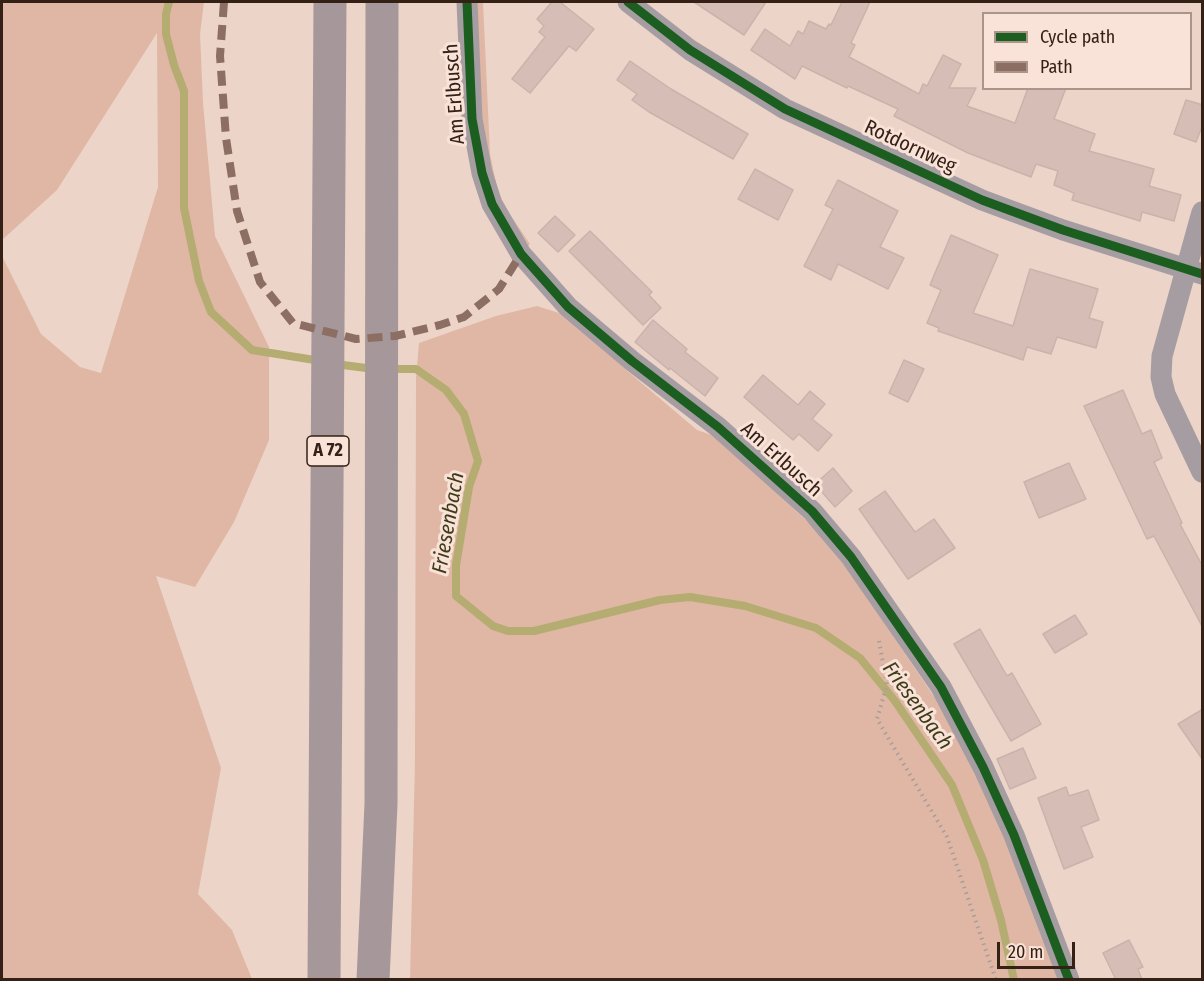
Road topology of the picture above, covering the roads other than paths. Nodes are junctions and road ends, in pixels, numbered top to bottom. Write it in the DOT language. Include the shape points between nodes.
graph roads {
  1 [pos="330,2"];
  2 [pos="382,2"];
  3 [pos="467,2"];
  4 [pos="628,2"];
  5 [pos="1203,212"];
  6 [pos="1194,271"];
  7 [pos="1203,472"];
  8 [pos="324,980"];
  9 [pos="373,980"];
  10 [pos="1069,980"];
  1 -- 8 [label="highway, A 72"];
  2 -- 9 [label="highway" via="381,804"];
  3 -- 10 [label="street, Am Erlbusch" via="472,119 482,173 492,204 521,254 568,307 718,427 812,511 851,557 941,687 983,767 1014,835"];
  4 -- 6 [label="street, Rotdornweg" via="690,50 785,109 982,200"];
  5 -- 6 [label="street"];
  6 -- 7 [label="street" via="1162,356 1161,377 1165,394"];
}
